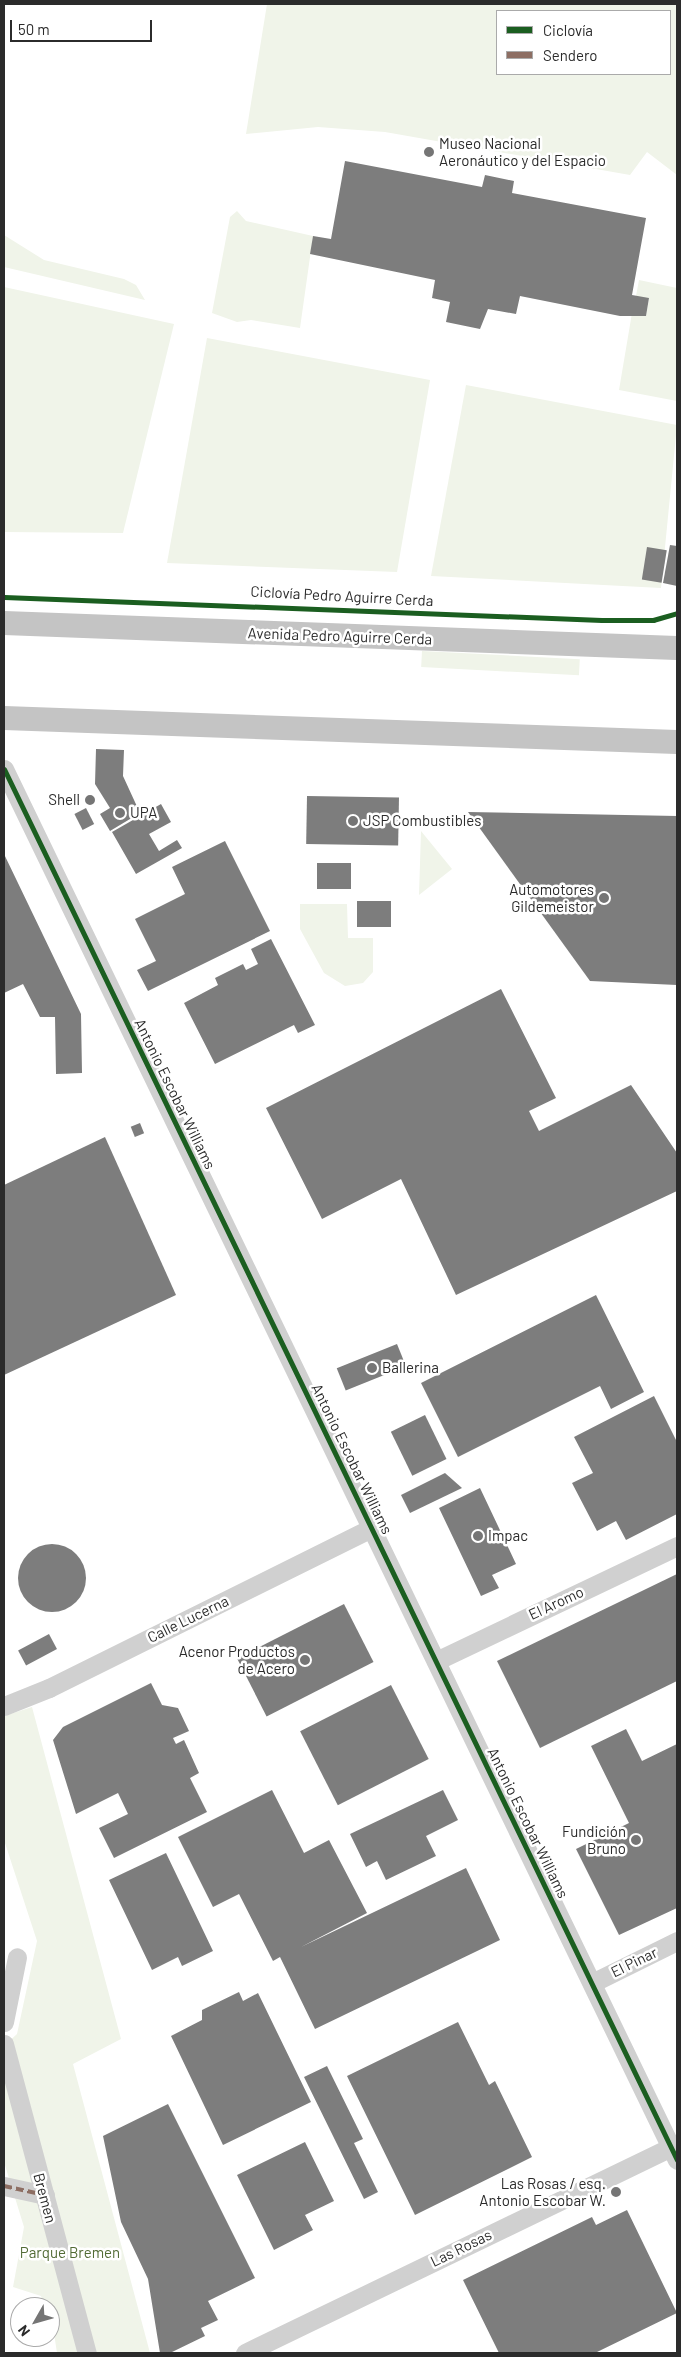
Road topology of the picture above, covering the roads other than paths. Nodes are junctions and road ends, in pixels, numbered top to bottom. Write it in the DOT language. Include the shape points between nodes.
graph roads {
  1 [pos="4,623"];
  2 [pos="677,648"];
  3 [pos="4,718"];
  4 [pos="677,742"];
  5 [pos="4,768"];
  6 [pos="371,1528"];
  7 [pos="677,1546"];
  8 [pos="436,1661"];
  9 [pos="4,1706"];
  10 [pos="677,1941"];
  11 [pos="16,1957"];
  12 [pos="592,1983"];
  13 [pos="4,2022"];
  14 [pos="4,2044"];
  15 [pos="675,2150"];
  16 [pos="4,2186"];
  17 [pos="44,2195"];
  18 [pos="87,2353"];
  19 [pos="245,2353"];
  1 -- 2 [label="main road, Avenida Pedro Aguirre Cerda"];
  3 -- 4 [label="main road"];
  5 -- 6 [label="street, Antonio Escobar Williams"];
  6 -- 8 [label="street, Antonio Escobar Williams"];
  6 -- 9 [label="street, Calle Lucerna" via="50,1688"];
  7 -- 8 [label="street, El Aromo"];
  8 -- 12 [label="street, Antonio Escobar Williams"];
  10 -- 12 [label="street, El Pinar"];
  11 -- 13 [label="street"];
  12 -- 15 [label="street, Antonio Escobar Williams"];
  14 -- 17 [label="street, Bremen"];
  15 -- 19 [label="street, Las Rosas"];
  16 -- 17 [label="street"];
  17 -- 18 [label="street, Bremen"];
}
